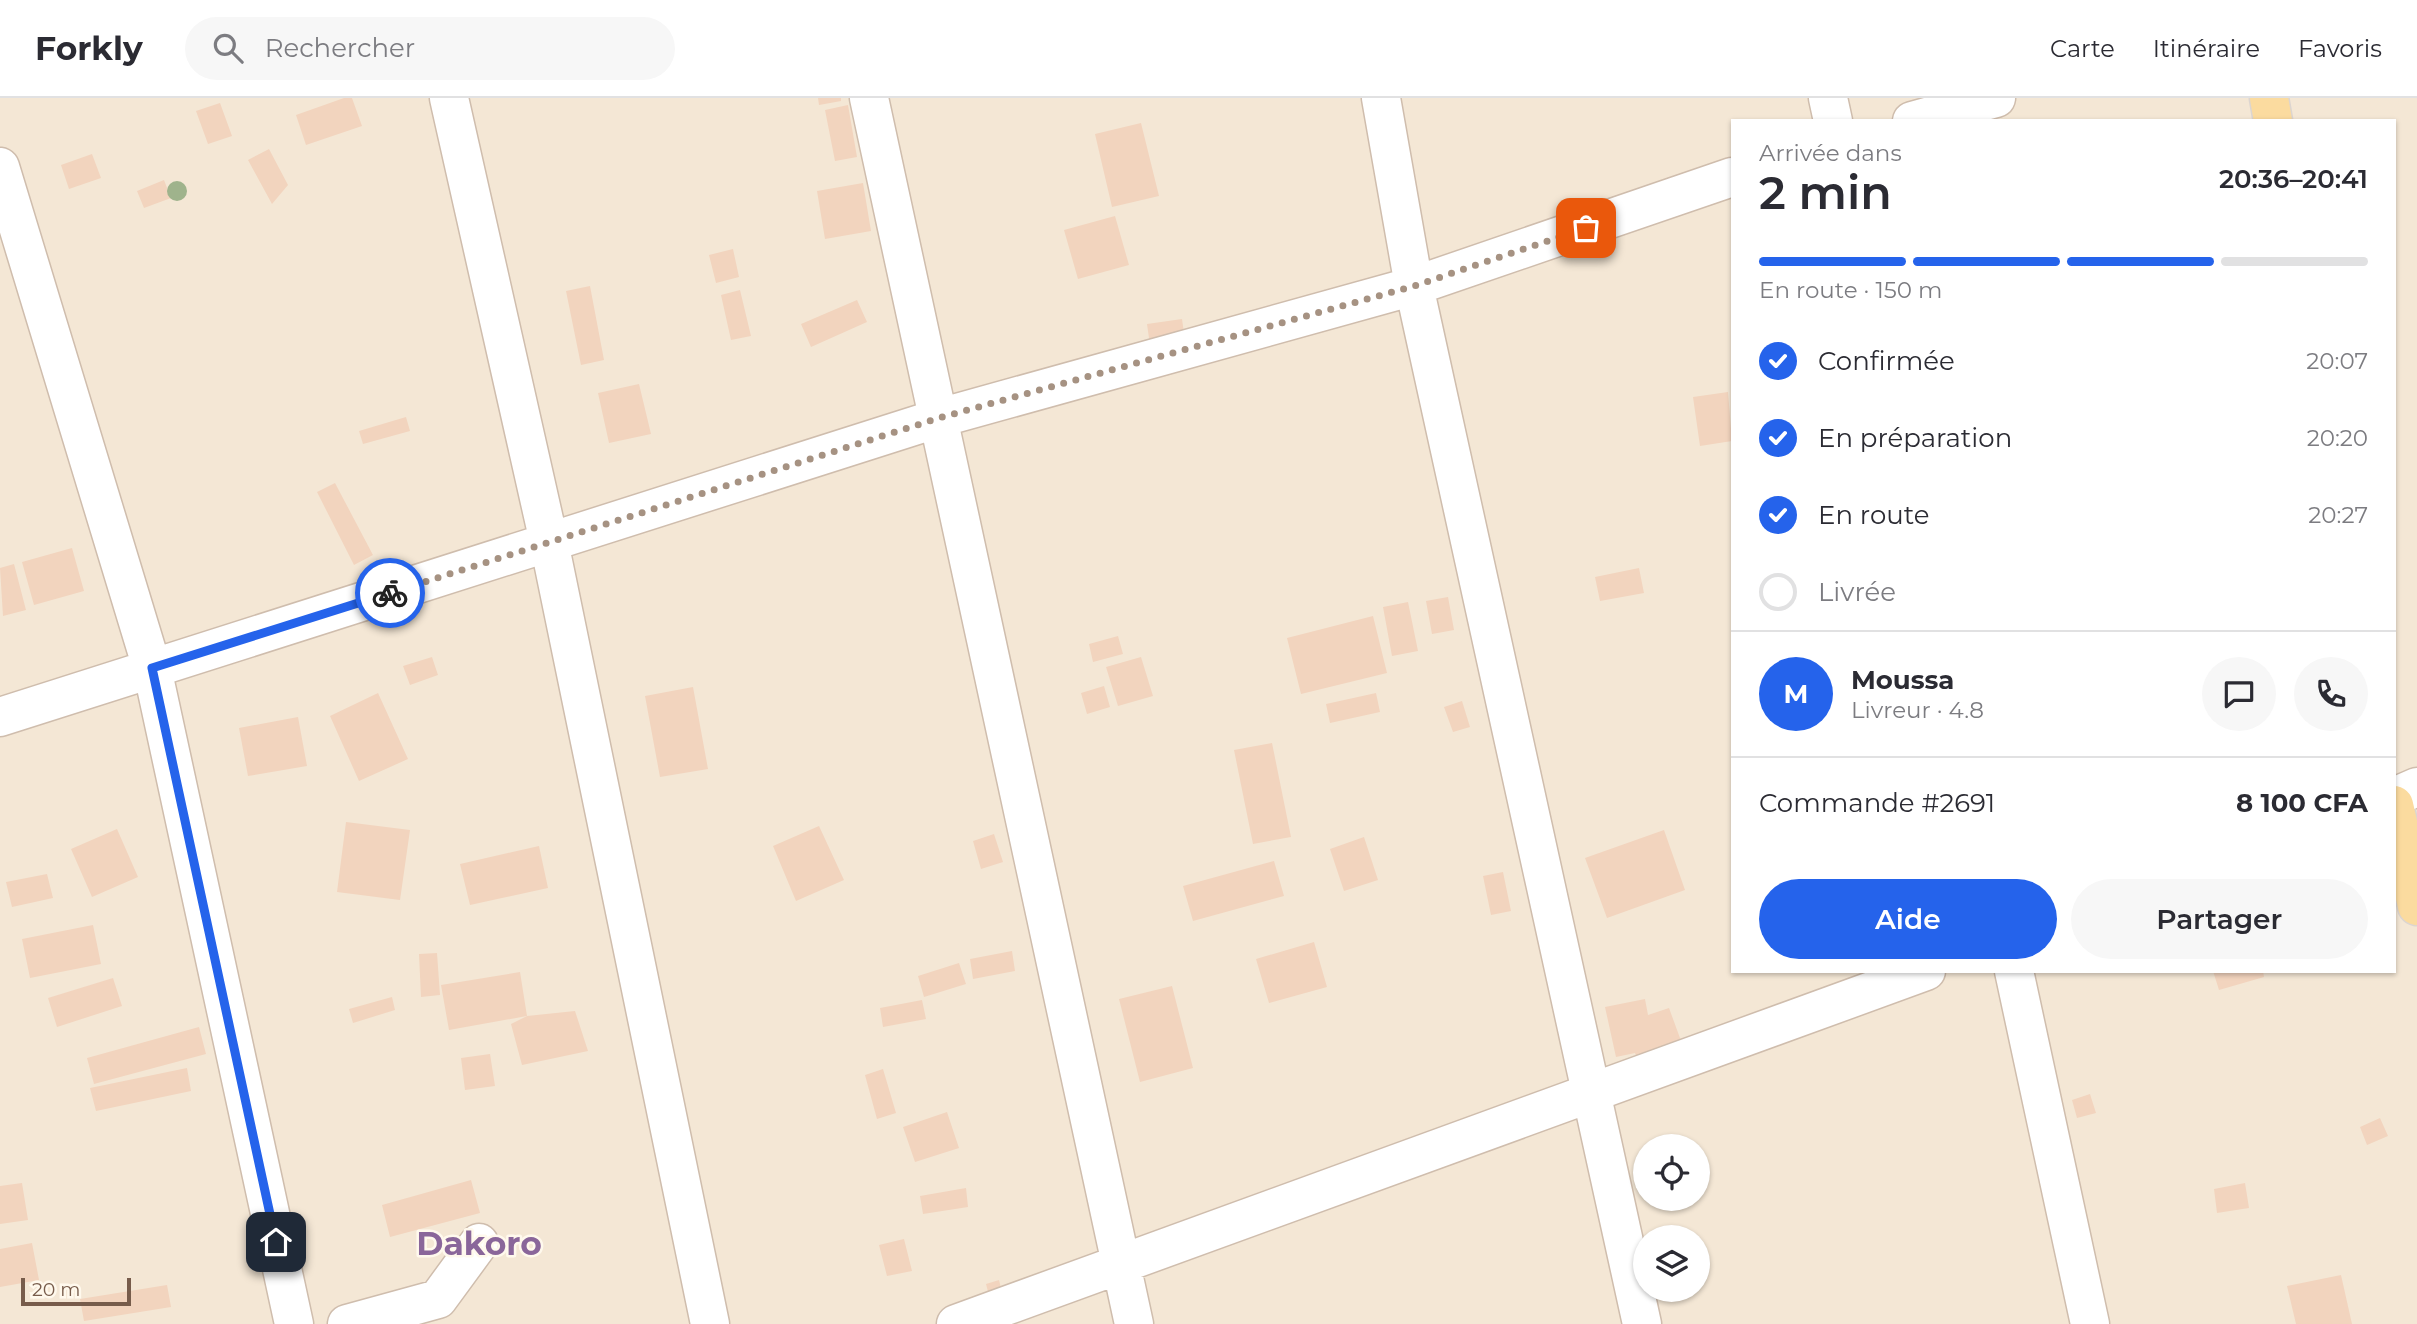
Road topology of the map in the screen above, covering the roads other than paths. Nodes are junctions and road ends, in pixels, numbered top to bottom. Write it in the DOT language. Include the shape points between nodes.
graph roads {
  1 [pos="449,98"];
  2 [pos="869,98"];
  3 [pos="1381,98"];
  4 [pos="1828,98"];
  5 [pos="1996,98"];
  6 [pos="2269,98"];
  7 [pos="1833,119"];
  8 [pos="1919,119"];
  9 [pos="2273,119"];
  10 [pos="0,167"];
  11 [pos="1731,177"];
  12 [pos="1414,286"];
  13 [pos="939,418"];
  14 [pos="549,542"];
  15 [pos="152,668"];
  16 [pos="0,717"];
  17 [pos="2417,787"];
  18 [pos="2396,796"];
  19 [pos="2396,814"];
  20 [pos="2417,906"];
  21 [pos="1921,973"];
  22 [pos="2014,973"];
  23 [pos="1592,1095"];
  24 [pos="479,1242"];
  25 [pos="1121,1264"];
  26 [pos="294,1324"];
  27 [pos="347,1324"];
  28 [pos="710,1324"];
  29 [pos="956,1324"];
  30 [pos="1133,1324"];
  31 [pos="1642,1324"];
  32 [pos="2091,1324"];
  1 -- 14 [label="street"];
  2 -- 13 [label="street"];
  3 -- 12 [label="street"];
  4 -- 7 [label="street"];
  5 -- 8 [label="street"];
  6 -- 9 [label="main road"];
  10 -- 15 [label="street"];
  11 -- 12 [label="street"];
  12 -- 13 [label="street"];
  12 -- 23 [label="street"];
  13 -- 14 [label="street"];
  13 -- 25 [label="street"];
  14 -- 15 [label="street"];
  14 -- 28 [label="street"];
  15 -- 16 [label="street"];
  15 -- 26 [label="street"];
  17 -- 18 [label="street"];
  19 -- 20 [label="main road"];
  21 -- 23 [label="street"];
  22 -- 32 [label="street"];
  23 -- 25 [label="street"];
  23 -- 31 [label="street"];
  24 -- 27 [label="street" via="438,1299"];
  25 -- 29 [label="street"];
  25 -- 30 [label="street"];
}
